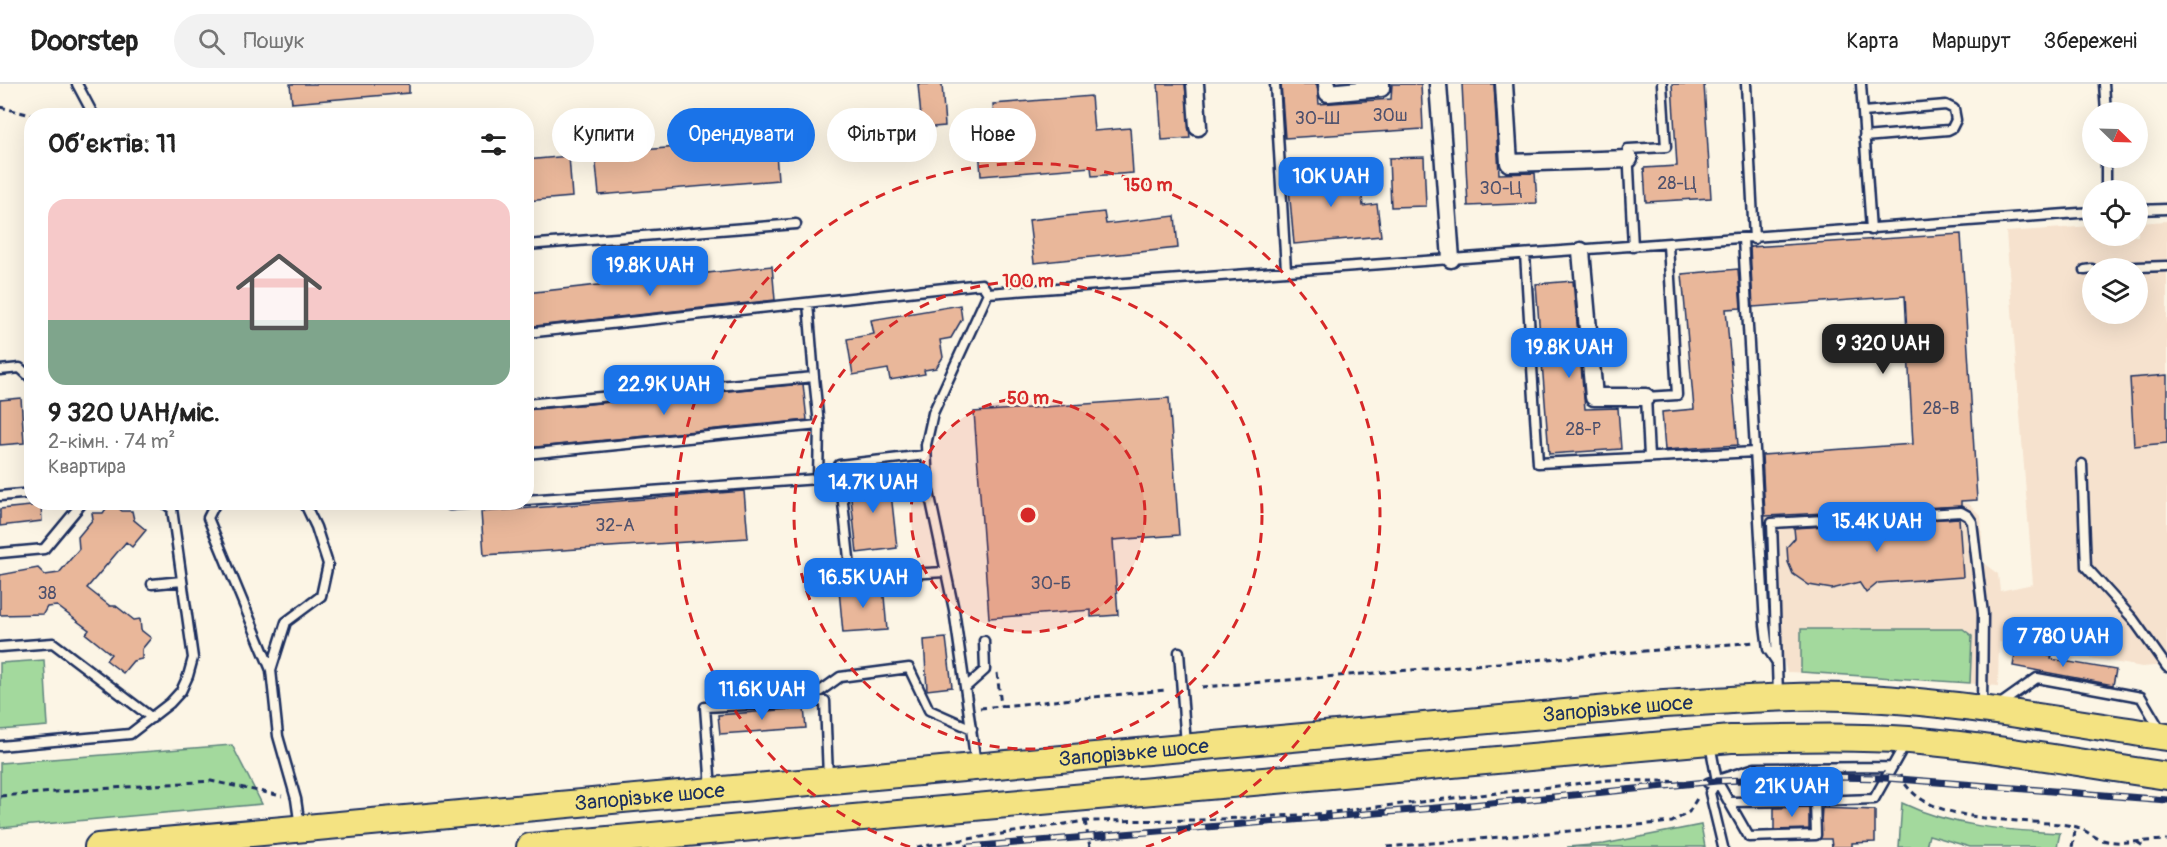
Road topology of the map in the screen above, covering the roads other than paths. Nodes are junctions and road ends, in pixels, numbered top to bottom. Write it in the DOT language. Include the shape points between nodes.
graph roads {
  1 [pos="77,84"];
  2 [pos="1195,84"];
  3 [pos="1275,84"];
  4 [pos="1327,84"];
  5 [pos="1381,84"];
  6 [pos="1438,84"];
  7 [pos="1504,84"];
  8 [pos="1662,84"];
  9 [pos="1746,84"];
  10 [pos="1861,84"];
  11 [pos="2104,84"];
  12 [pos="2105,102"];
  13 [pos="90,108"];
  14 [pos="1863,112"];
  15 [pos="1198,127"];
  16 [pos="1864,137"];
  17 [pos="1629,159"];
  18 [pos="2167,209"];
  19 [pos="2148,210"];
  20 [pos="2082,213"];
  21 [pos="796,224"];
  22 [pos="1871,230"];
  23 [pos="1743,239"];
  24 [pos="1754,239"];
  25 [pos="534,244"];
  26 [pos="1668,245"];
  27 [pos="1634,248"];
  28 [pos="1581,251"];
  29 [pos="1525,254"];
  30 [pos="1451,259"];
  31 [pos="2167,266"];
  32 [pos="2148,267"];
  33 [pos="1286,270"];
  34 [pos="988,293"];
  35 [pos="808,303"];
  36 [pos="534,332"];
  37 [pos="0,370"];
  38 [pos="24,372"];
  39 [pos="814,377"];
  40 [pos="1646,397"];
  41 [pos="534,403"];
  42 [pos="819,425"];
  43 [pos="1755,452"];
  44 [pos="534,453"];
  45 [pos="926,455"];
  46 [pos="1649,457"];
  47 [pos="2082,464"];
  48 [pos="928,487"];
  49 [pos="905,490"];
  50 [pos="24,494"];
  51 [pos="0,496"];
  52 [pos="534,499"];
  53 [pos="76,510"];
  54 [pos="172,510"];
  55 [pos="212,510"];
  56 [pos="308,510"];
  57 [pos="0,553"];
  58 [pos="945,572"];
  59 [pos="182,581"];
  60 [pos="152,584"];
  61 [pos="984,641"];
  62 [pos="0,647"];
  63 [pos="1179,652"];
  64 [pos="1778,665"];
  65 [pos="2167,667"];
  66 [pos="271,670"];
  67 [pos="966,687"];
  68 [pos="1778,697"];
  69 [pos="805,702"];
  70 [pos="1987,709"];
  71 [pos="152,718"];
  72 [pos="972,729"];
  73 [pos="2165,737"];
  74 [pos="1907,740"];
  75 [pos="1709,741"];
  76 [pos="0,746"];
  77 [pos="1187,749"];
  78 [pos="976,767"];
  79 [pos="1892,767"];
  80 [pos="2167,776"];
  81 [pos="828,781"];
  82 [pos="1714,781"];
  83 [pos="711,792"];
  84 [pos="1815,801"];
  85 [pos="1729,802"];
  86 [pos="301,837"];
  87 [pos="98,847"];
  88 [pos="530,847"];
  89 [pos="1723,847"];
  1 -- 13 [label="lane"];
  2 -- 15 [label="street"];
  3 -- 33 [label="lane"];
  4 -- 5 [label="street" via="1328,93 1381,88"];
  6 -- 30 [label="street"];
  7 -- 17 [label="street" via="1509,163"];
  8 -- 17 [label="lane" via="1666,147 1628,149"];
  9 -- 24 [label="lane"];
  10 -- 14 [label="lane"];
  11 -- 12 [label="lane"];
  14 -- 16 [label="lane"];
  14 -- 16 [label="lane" via="1946,105 1954,109 1956,120 1948,130"];
  16 -- 22 [label="lane"];
  17 -- 27 [label="lane"];
  18 -- 19 [label="lane"];
  20 -- 22 [label="lane"];
  21 -- 25 [label="lane"];
  22 -- 24 [label="lane"];
  23 -- 24 [label="lane"];
  23 -- 26 [label="lane"];
  23 -- 43 [label="lane"];
  26 -- 27 [label="lane"];
  26 -- 40 [label="lane" via="1677,395"];
  27 -- 28 [label="lane"];
  28 -- 29 [label="lane"];
  28 -- 40 [label="street" via="1594,397"];
  29 -- 30 [label="lane"];
  29 -- 46 [label="lane" via="1538,463"];
  30 -- 33 [label="lane"];
  31 -- 32 [label="lane"];
  33 -- 34 [label="lane"];
  34 -- 35 [label="lane" via="982,284"];
  34 -- 45 [label="lane" via="928,426"];
  35 -- 36 [label="lane"];
  35 -- 39 [label="lane"];
  37 -- 38 [label="lane" via="20,368"];
  39 -- 41 [label="lane"];
  39 -- 42 [label="lane"];
  40 -- 46 [label="lane"];
  42 -- 44 [label="lane"];
  42 -- 52 [label="lane" via="818,478"];
  43 -- 46 [label="lane"];
  43 -- 64 [label="lane" via="1765,625 1768,649"];
  45 -- 48 [label="lane"];
  45 -- 58 [label="lane" via="839,465 851,577"];
  47 -- 65 [label="lane" via="2086,567 2133,619"];
  48 -- 49 [label="lane"];
  48 -- 58 [label="lane"];
  50 -- 51 [label="lane"];
  53 -- 57 [label="lane" via="44,549"];
  54 -- 59 [label="lane"];
  55 -- 66 [label="lane" via="208,518"];
  56 -- 66 [label="lane" via="328,564 321,596 286,622"];
  58 -- 67 [label="lane"];
  59 -- 60 [label="lane"];
  59 -- 71 [label="lane" via="193,658 181,691"];
  61 -- 67 [label="lane" via="985,670"];
  62 -- 71 [label="lane" via="52,643"];
  63 -- 77 [label="lane"];
  64 -- 68 [label="lane"];
  64 -- 70 [label="lane" via="1772,523 1961,512 1972,522 1983,615"];
  66 -- 86 [label="lane" via="278,736 296,799"];
  67 -- 72 [label="lane"];
  68 -- 70 [label="main road, Запорізьке шосе" via="1845,697"];
  68 -- 77 [label="main road, Запорізьке шосе" via="1664,704"];
  69 -- 72 [label="lane" via="840,677 909,668 929,710"];
  69 -- 81 [label="lane" via="825,701"];
  69 -- 83 [label="lane" via="705,707"];
  70 -- 73 [label="main road, Запорізьке шосе"];
  70 -- 73 [label="lane" via="2037,678 2140,697"];
  71 -- 76 [label="lane" via="130,734"];
  72 -- 78 [label="lane"];
  74 -- 75 [label="main road, Запорізьке шосе" via="1847,737"];
  74 -- 79 [label="lane"];
  74 -- 80 [label="main road, Запорізьке шосе"];
  75 -- 82 [label="lane"];
  75 -- 88 [label="main road, Запорізьке шосе"];
  77 -- 78 [label="main road, Запорізьке шосе"];
  78 -- 81 [label="main road, Запорізьке шосе"];
  79 -- 82 [label="lane" via="1755,768"];
  79 -- 84 [label="lane" via="1874,799"];
  81 -- 83 [label="main road, Запорізьке шосе"];
  82 -- 85 [label="lane"];
  82 -- 89 [label="lane" via="1710,793"];
  83 -- 86 [label="main road, Запорізьке шосе"];
  84 -- 85 [label="lane"];
  84 -- 85 [label="lane" via="1816,835 1749,837"];
  86 -- 87 [label="main road, Запорізьке шосе"];
}
